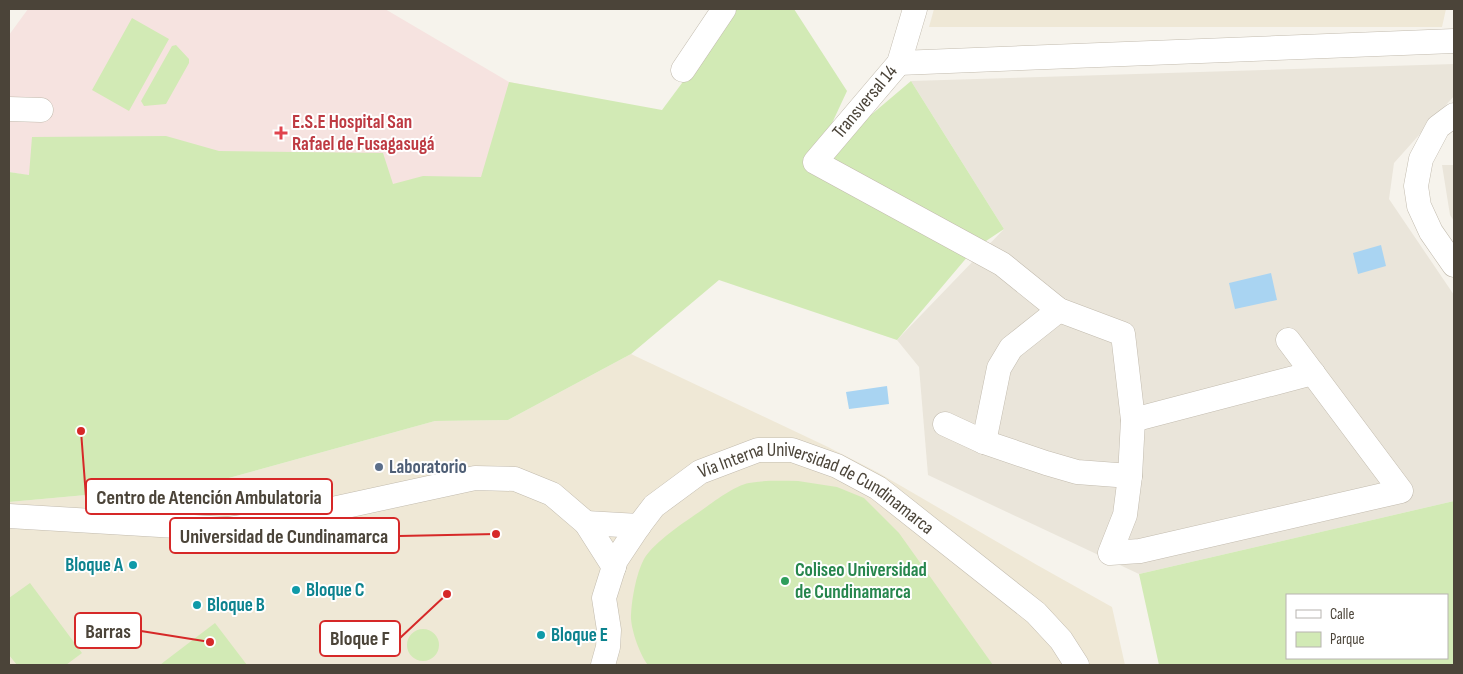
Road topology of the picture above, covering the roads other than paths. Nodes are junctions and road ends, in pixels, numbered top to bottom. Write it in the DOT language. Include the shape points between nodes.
graph roads {
  1 [pos="724,9"];
  2 [pos="915,9"];
  3 [pos="1454,41"];
  4 [pos="899,64"];
  5 [pos="683,70"];
  6 [pos="9,109"];
  7 [pos="41,110"];
  8 [pos="1454,115"];
  9 [pos="1454,265"];
  10 [pos="1059,310"];
  11 [pos="1288,340"];
  12 [pos="1313,373"];
  13 [pos="1133,420"];
  14 [pos="945,424"];
  15 [pos="984,442"];
  16 [pos="1130,476"];
  17 [pos="9,516"];
  18 [pos="586,523"];
  19 [pos="639,526"];
  20 [pos="614,567"];
  21 [pos="602,665"];
  22 [pos="1077,665"];
  1 -- 5 [label="street"];
  2 -- 4 [label="street, Transversal 14"];
  3 -- 4 [label="street"];
  4 -- 10 [label="street, Transversal 14" via="814,162 1002,264"];
  6 -- 7 [label="street"];
  8 -- 9 [label="street" via="1438,128 1421,159 1416,186 1419,206 1431,232"];
  10 -- 13 [label="street" via="1124,334"];
  10 -- 15 [label="street" via="1011,348 999,368"];
  11 -- 12 [label="street"];
  12 -- 13 [label="street"];
  12 -- 16 [label="street" via="1402,491 1140,551 1110,553 1125,515"];
  13 -- 16 [label="street"];
  14 -- 15 [label="street"];
  15 -- 16 [label="street" via="1077,472"];
  17 -- 18 [label="street" via="227,529 475,478 515,479 552,494"];
  18 -- 19 [label="street"];
  18 -- 20 [label="street"];
  19 -- 20 [label="street, Via Interna Universidad de Cundinamarca"];
  19 -- 22 [label="street, Via Interna Universidad de Cundinamarca" via="654,506 700,472 758,450 792,450 837,466 878,488 1036,613"];
  20 -- 21 [label="street, Via Interna Universidad de Cundinamarca" via="604,598 608,649"];
}
